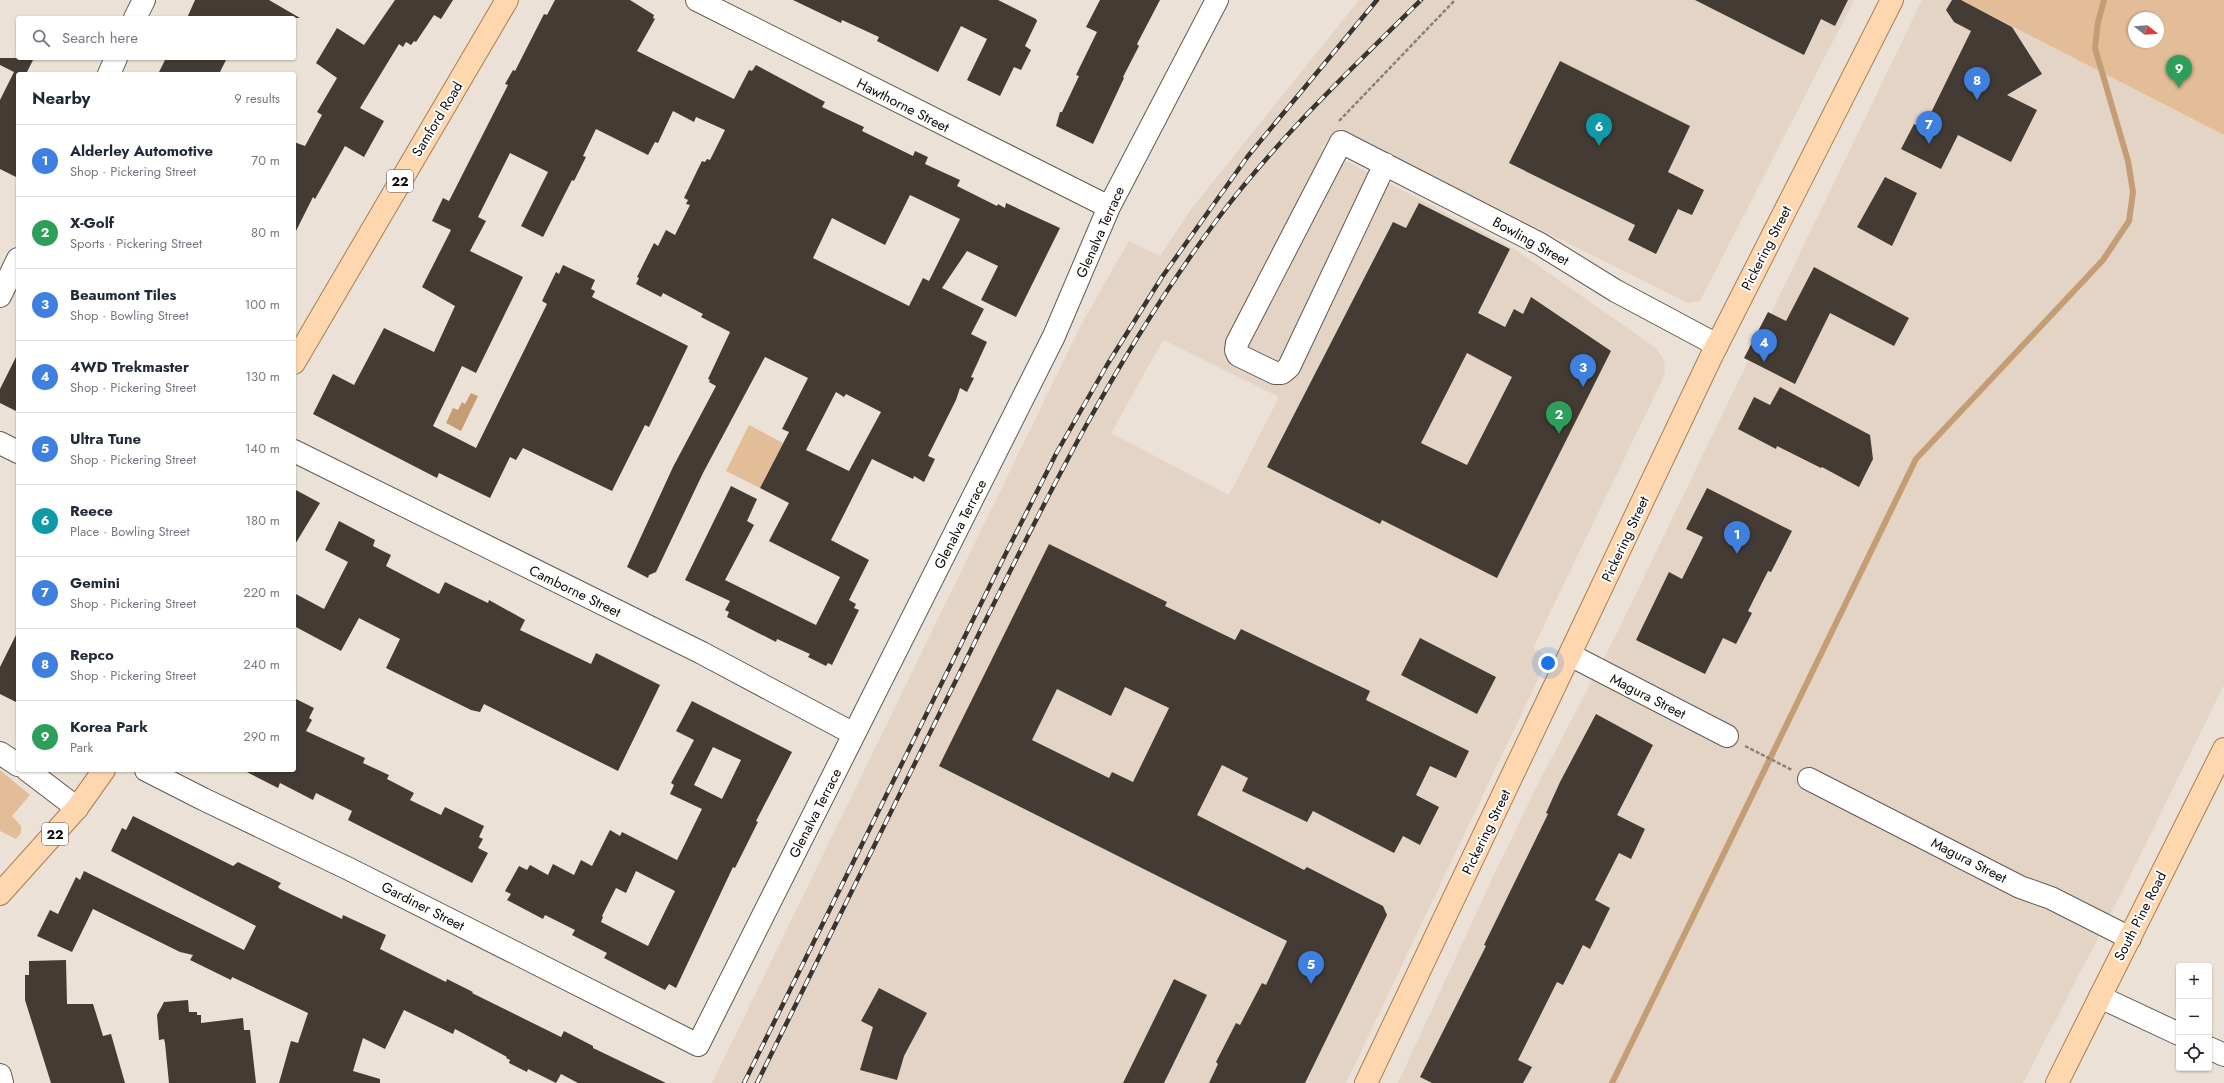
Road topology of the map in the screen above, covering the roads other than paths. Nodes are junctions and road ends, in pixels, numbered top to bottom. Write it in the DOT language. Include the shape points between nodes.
graph roads {
  1 [pos="144,0"];
  2 [pos="507,0"];
  3 [pos="697,0"];
  4 [pos="1217,0"];
  5 [pos="1892,0"];
  6 [pos="136,16"];
  7 [pos="115,60"];
  8 [pos="110,72"];
  9 [pos="1385,164"];
  10 [pos="1109,207"];
  11 [pos="16,263"];
  12 [pos="0,296"];
  13 [pos="1717,345"];
  14 [pos="296,360"];
  15 [pos="0,443"];
  16 [pos="16,451"];
  17 [pos="296,452"];
  18 [pos="1570,655"];
  19 [pos="854,734"];
  20 [pos="1727,736"];
  21 [pos="2224,749"];
  22 [pos="0,753"];
  23 [pos="16,764"];
  24 [pos="30,772"];
  25 [pos="103,772"];
  26 [pos="150,772"];
  27 [pos="1809,779"];
  28 [pos="77,808"];
  29 [pos="0,894"];
  30 [pos="2130,938"];
  31 [pos="2100,996"];
  32 [pos="2176,1033"];
  33 [pos="698,1045"];
  34 [pos="2212,1049"];
  35 [pos="2224,1055"];
  36 [pos="0,1074"];
  37 [pos="2,1083"];
  38 [pos="1366,1083"];
  39 [pos="2057,1083"];
  1 -- 6 [label="street"];
  2 -- 14 [label="main road, Samford Road / 22"];
  3 -- 10 [label="street, Hawthorne Street"];
  4 -- 10 [label="street, Glenalva Terrace"];
  5 -- 13 [label="main road, Pickering Street"];
  7 -- 8 [label="street"];
  9 -- 9 [label="street, Bowling Street" via="1341,142 1237,343 1238,355 1275,373 1282,373 1289,367"];
  9 -- 13 [label="street, Bowling Street" via="1540,244 1616,291"];
  10 -- 19 [label="street, Glenalva Terrace" via="1054,336"];
  11 -- 12 [label="street"];
  13 -- 18 [label="main road, Pickering Street"];
  15 -- 16 [label="street"];
  17 -- 19 [label="street, Camborne Street" via="702,653"];
  18 -- 20 [label="street, Magura Street"];
  18 -- 38 [label="main road, Pickering Street"];
  19 -- 33 [label="street, Glenalva Terrace"];
  21 -- 30 [label="main road, South Pine Road"];
  22 -- 23 [label="street"];
  24 -- 28 [label="street"];
  25 -- 28 [label="main road, 22"];
  26 -- 33 [label="street, Gardiner Street" via="349,868"];
  27 -- 30 [label="street, Magura Street" via="2020,887 2051,898"];
  28 -- 29 [label="main road, 22"];
  30 -- 31 [label="main road, South Pine Road"];
  31 -- 32 [label="street"];
  31 -- 39 [label="main road, South Pine Road"];
  34 -- 35 [label="street"];
  36 -- 37 [label="street"];
}
